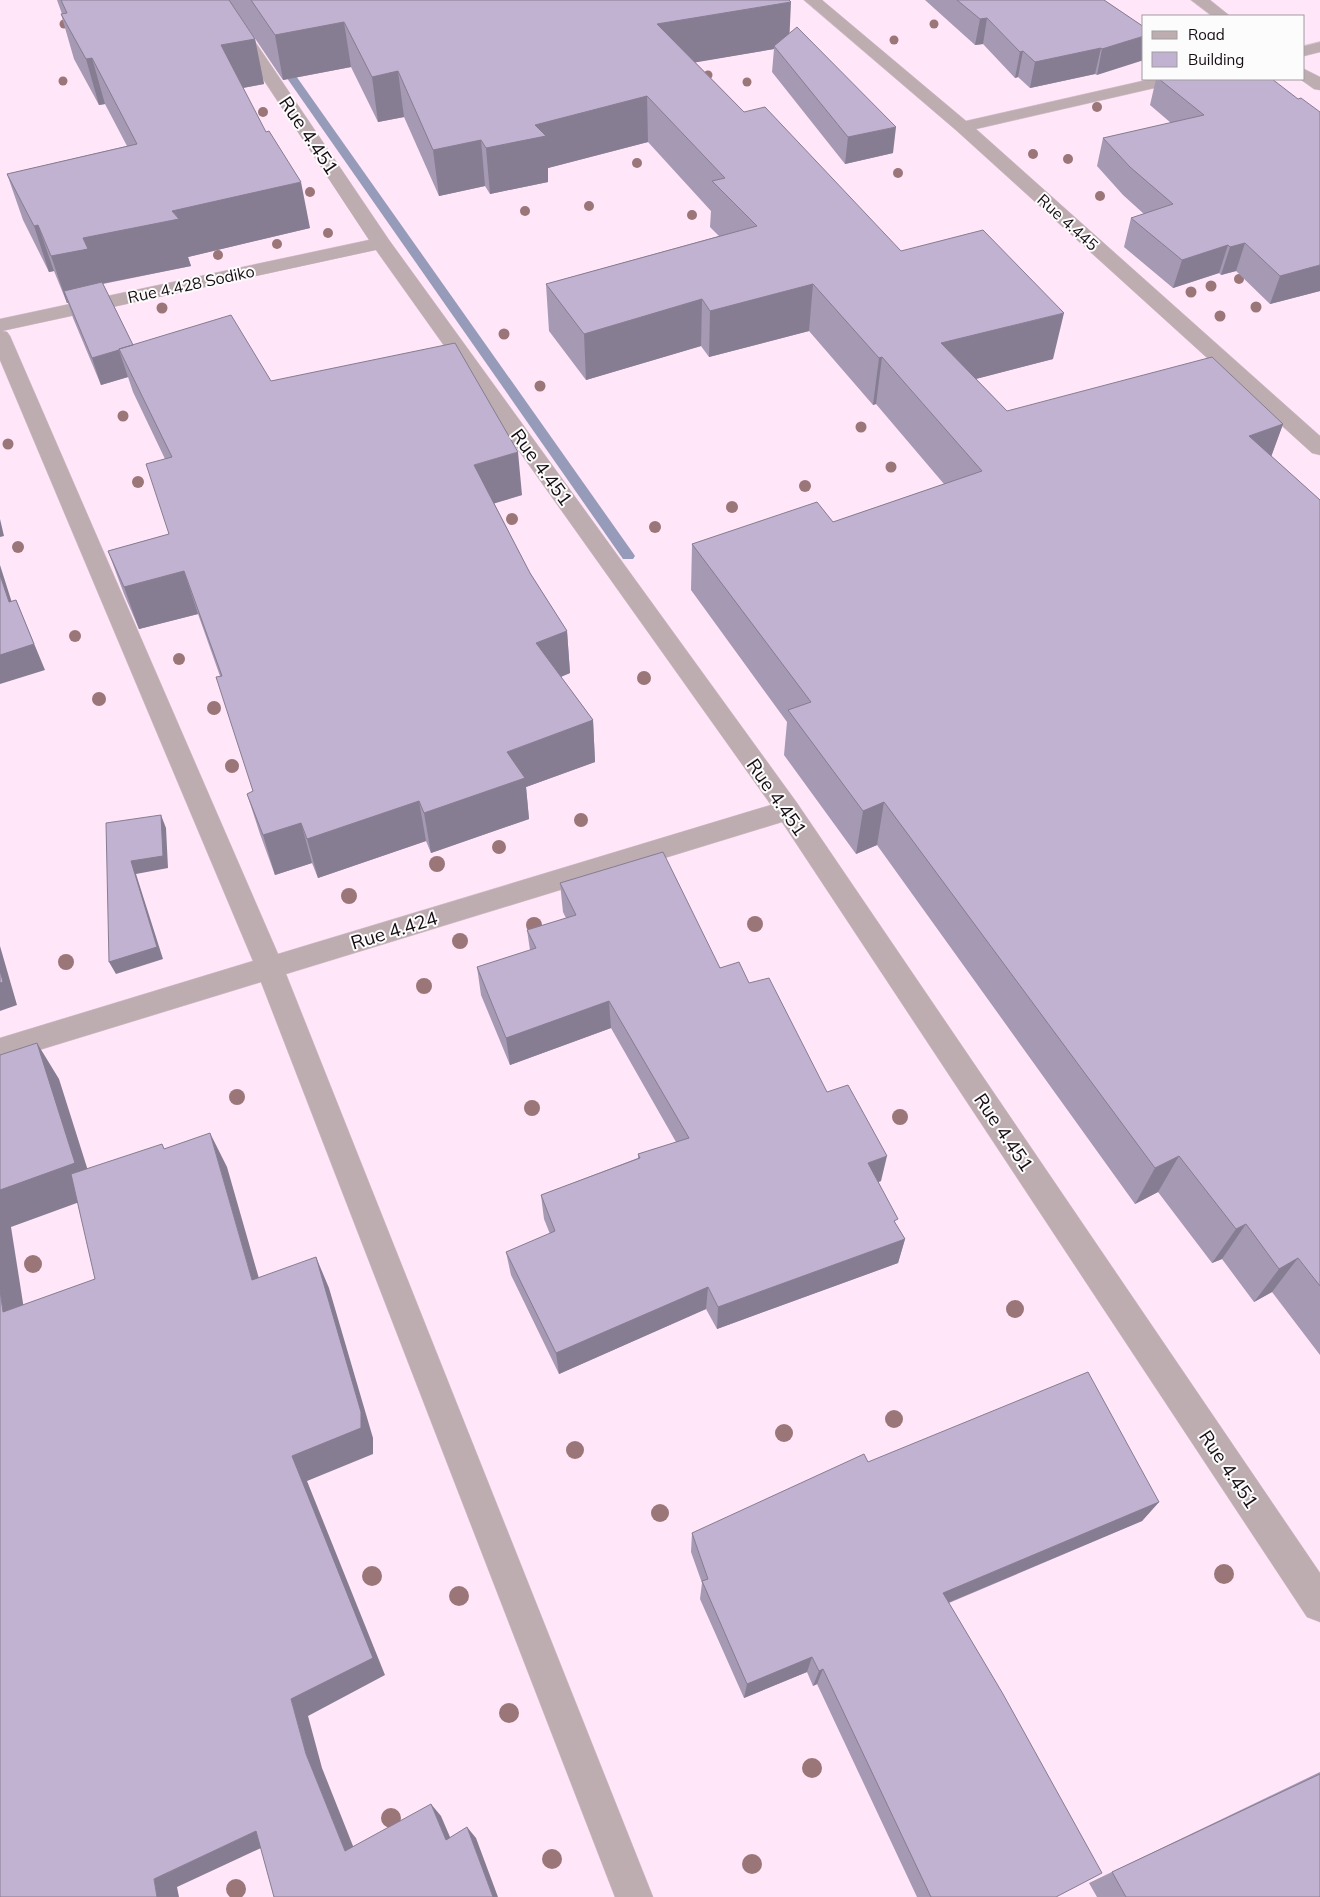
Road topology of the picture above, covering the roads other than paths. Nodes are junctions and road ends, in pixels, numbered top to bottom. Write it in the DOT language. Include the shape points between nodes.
graph roads {
  1 [pos="218,0"];
  2 [pos="812,0"];
  3 [pos="1199,0"];
  4 [pos="1221,15"];
  5 [pos="1320,47"];
  6 [pos="1305,51"];
  7 [pos="1305,75"];
  8 [pos="1168,80"];
  9 [pos="1320,85"];
  10 [pos="963,127"];
  11 [pos="381,243"];
  12 [pos="0,325"];
  13 [pos="0,336"];
  14 [pos="1320,448"];
  15 [pos="788,810"];
  16 [pos="270,968"];
  17 [pos="0,1050"];
  18 [pos="1320,1604"];
  19 [pos="634,1897"];
  1 -- 11 [label="street, Rue 4.451"];
  2 -- 10 [label="street, Rue 4.445"];
  3 -- 4 [label="street"];
  5 -- 6 [label="street"];
  7 -- 9 [label="street"];
  8 -- 10 [label="street"];
  10 -- 14 [label="street, Rue 4.445"];
  11 -- 12 [label="street, Rue 4.428 Sodiko"];
  11 -- 15 [label="street, Rue 4.451"];
  13 -- 16 [label="street"];
  15 -- 16 [label="street, Rue 4.424"];
  15 -- 18 [label="street, Rue 4.451"];
  16 -- 17 [label="street, Rue 4.424"];
  16 -- 19 [label="street"];
}
